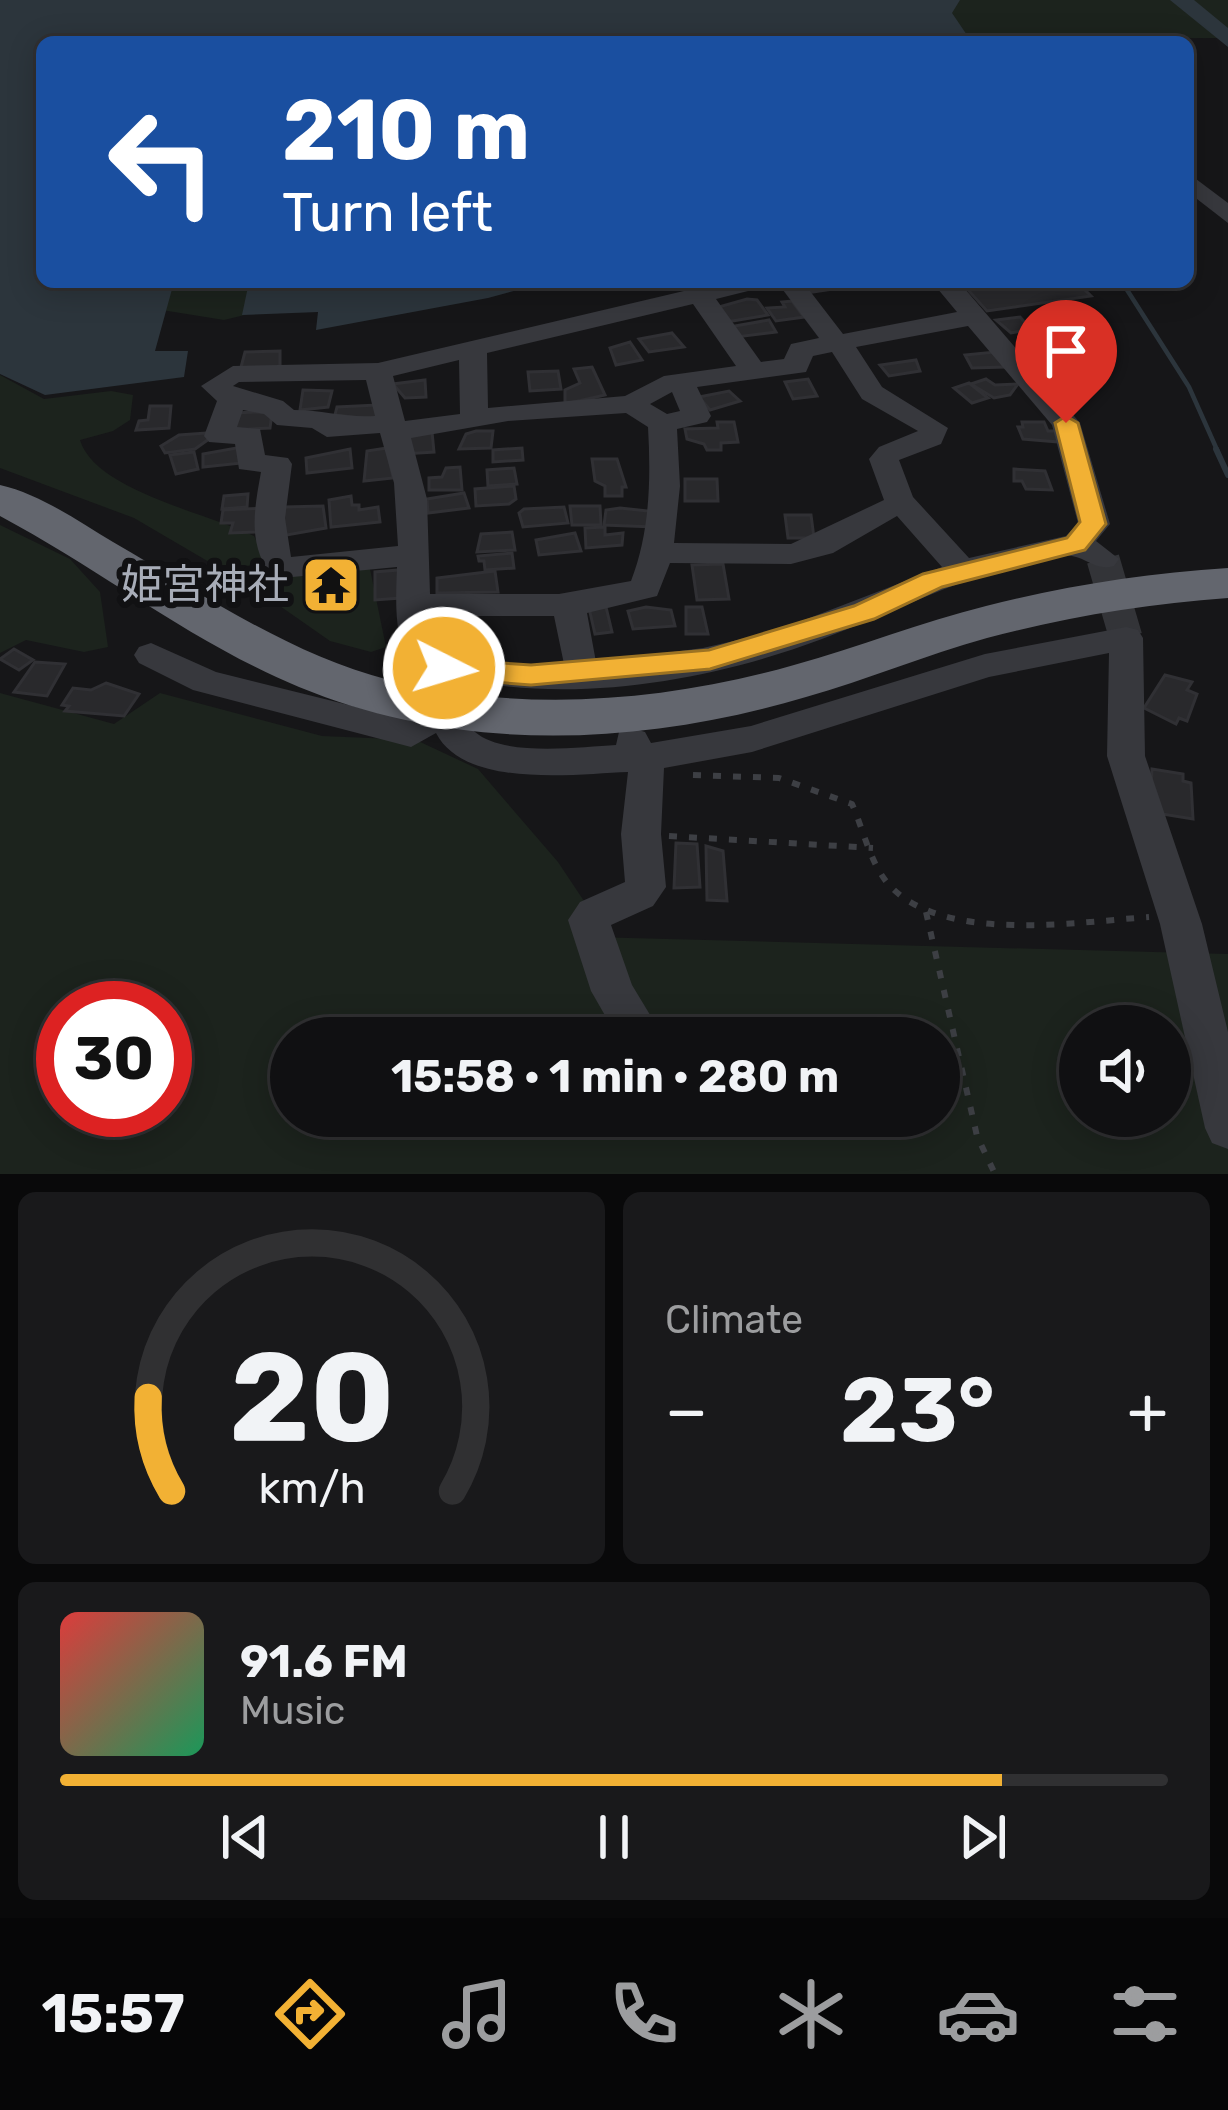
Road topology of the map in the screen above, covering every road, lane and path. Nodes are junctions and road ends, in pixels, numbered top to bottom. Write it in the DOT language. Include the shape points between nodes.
graph roads {
  1 [pos="1194,185"];
  2 [pos="1228,216"];
  3 [pos="733,288"];
  4 [pos="795,288"];
  5 [pos="950,288"];
  6 [pos="700,297"];
  7 [pos="976,316"];
  8 [pos="838,343"];
  9 [pos="473,350"];
  10 [pos="378,371"];
  11 [pos="755,374"];
  12 [pos="682,385"];
  13 [pos="232,399"];
  14 [pos="632,404"];
  15 [pos="474,419"];
  16 [pos="662,424"];
  17 [pos="393,427"];
  18 [pos="0,498"];
  19 [pos="903,504"];
  20 [pos="656,553"];
  21 [pos="412,555"];
  22 [pos="963,571"];
  23 [pos="1223,584"];
  24 [pos="568,602"];
  25 [pos="412,605"];
  26 [pos="151,655"];
  27 [pos="443,709"];
  28 [pos="616,721"];
  29 [pos="641,835"];
  30 [pos="873,848"];
  31 [pos="926,912"];
  32 [pos="1178,916"];
  33 [pos="629,1017"];
  34 [pos="1228,1128"];
  35 [pos="995,1174"];
  1 -- 2 [label="street"];
  3 -- 6 [label="street"];
  4 -- 8 [label="street"];
  5 -- 7 [label="street"];
  6 -- 9 [label="street"];
  6 -- 11 [label="street"];
  7 -- 8 [label="street"];
  7 -- 22 [label="street" via="1066,423 1094,524 1090,551"];
  8 -- 11 [label="street" via="801,350 796,366"];
  8 -- 19 [label="street" via="872,393 933,428 931,438 884,459"];
  9 -- 10 [label="street"];
  9 -- 15 [label="street"];
  10 -- 13 [label="street" via="233,374 215,386"];
  10 -- 17 [label="street"];
  11 -- 12 [label="street"];
  12 -- 14 [label="street" via="649,391"];
  12 -- 16 [label="street" via="697,416"];
  13 -- 17 [label="street" via="273,406 287,419 322,419 327,428"];
  13 -- 21 [label="street" via="218,436 250,435 250,463 278,464 268,528 282,568"];
  14 -- 15 [label="street"];
  14 -- 16 [label="street"];
  15 -- 17 [label="street"];
  16 -- 20 [label="street"];
  17 -- 21 [label="street" via="412,498"];
  18 -- 27 [label="highway" via="277,655 339,682"];
  19 -- 20 [label="street" via="786,555"];
  19 -- 22 [label="street"];
  20 -- 24 [label="street" via="645,588"];
  21 -- 25 [label="street"];
  22 -- 28 [label="street" via="734,655"];
  23 -- 28 [label="highway" via="1009,616 752,693"];
  24 -- 25 [label="street"];
  24 -- 28 [label="street"];
  25 -- 28 [label="street" via="423,658 444,668 531,675"];
  26 -- 27 [label="street" via="205,681 411,734"];
  27 -- 28 [label="highway"];
  28 -- 29 [label="street"];
  28 -- 30 [label="path" via="853,804"];
  28 -- 32 [label="street" via="752,739 985,666 1126,638 1126,756"];
  29 -- 30 [label="path"];
  29 -- 33 [label="street" via="646,887 634,903 589,920"];
  30 -- 31 [label="path" via="890,887"];
  31 -- 32 [label="path" via="1003,923"];
  31 -- 35 [label="path" via="977,1136"];
  32 -- 34 [label="street"];
}
